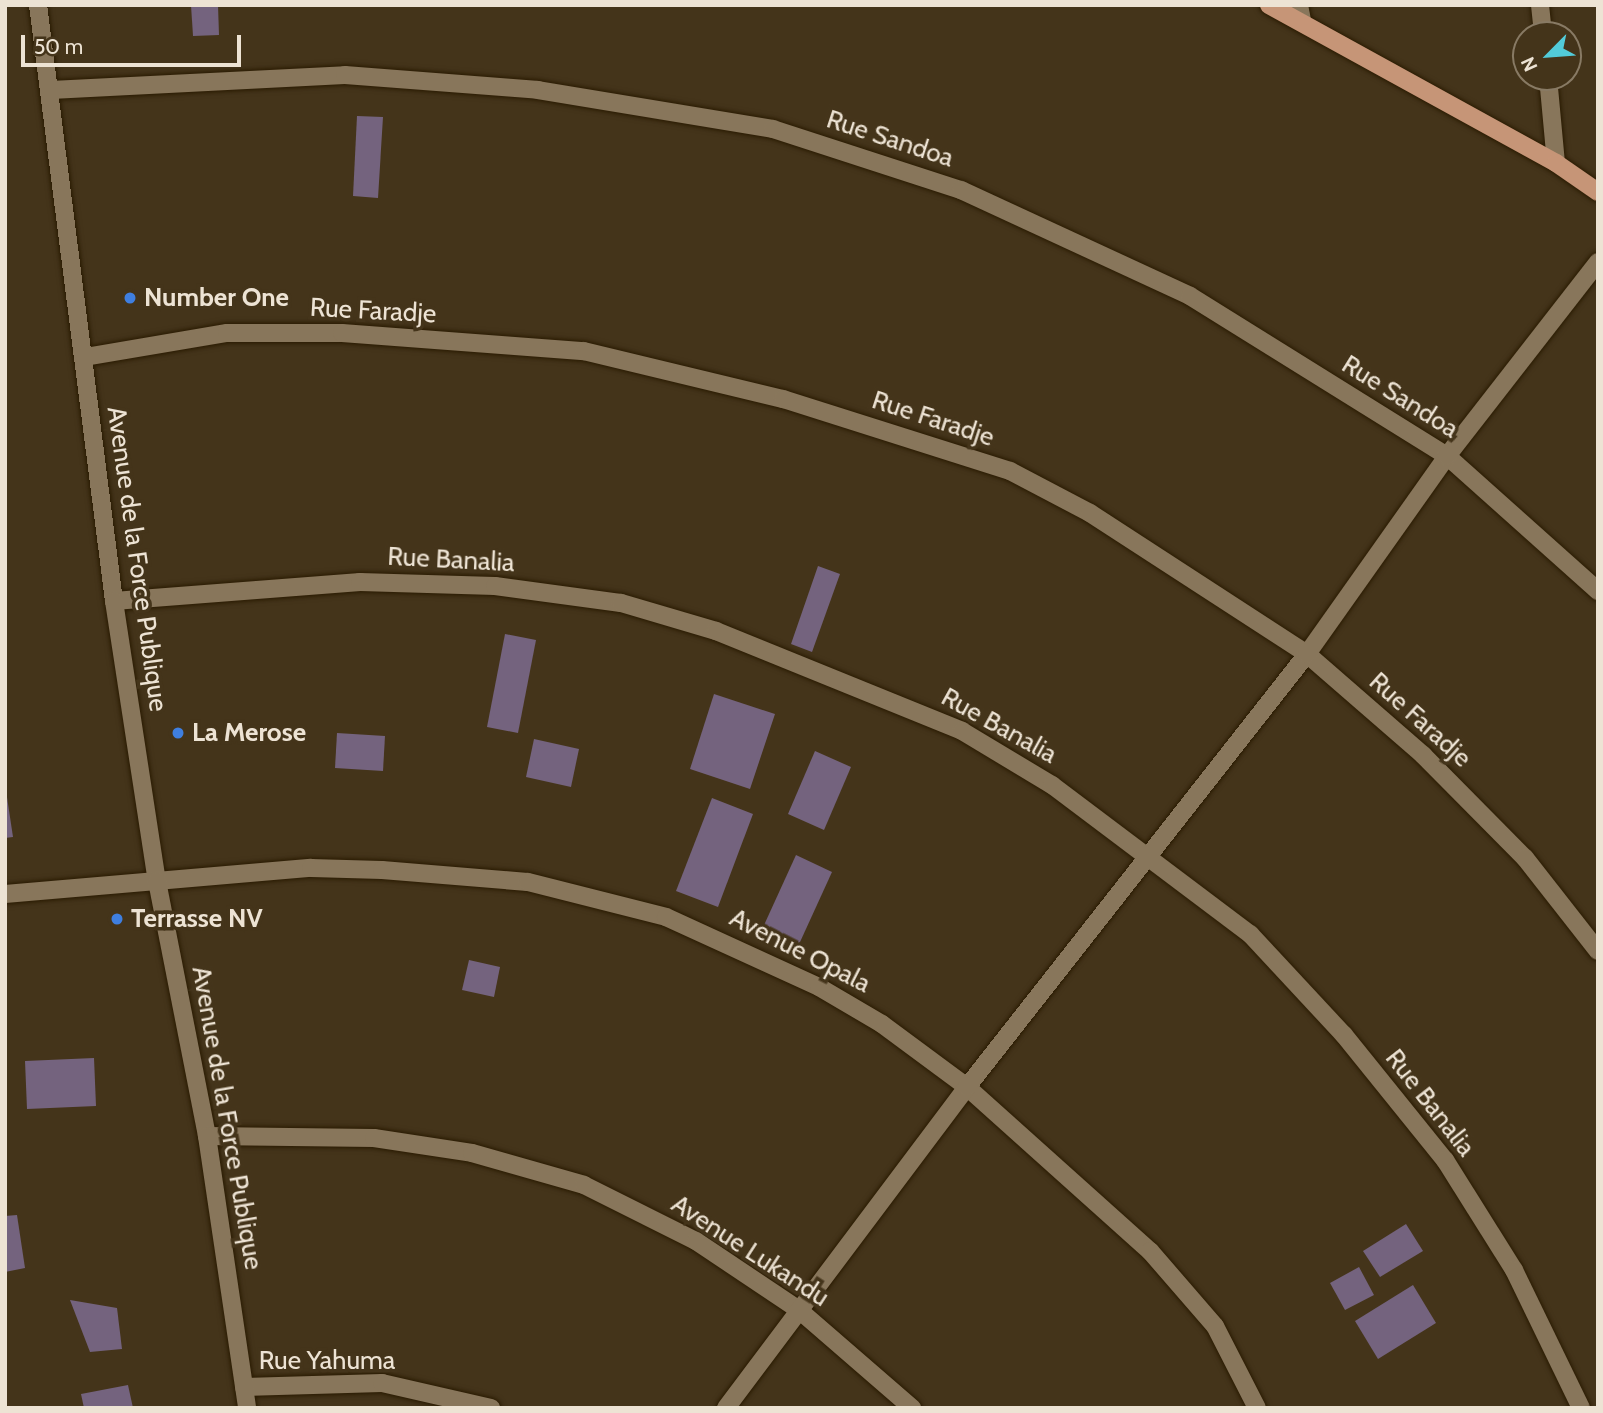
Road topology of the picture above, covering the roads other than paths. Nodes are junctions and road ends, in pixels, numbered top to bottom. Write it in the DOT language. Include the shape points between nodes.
graph roads {
  1 [pos="38,5"];
  2 [pos="1269,5"];
  3 [pos="1301,13"];
  4 [pos="51,90"];
  5 [pos="1549,91"];
  6 [pos="1556,163"];
  7 [pos="1598,192"];
  8 [pos="1598,262"];
  9 [pos="85,357"];
  10 [pos="1447,456"];
  11 [pos="1598,591"];
  12 [pos="114,601"];
  13 [pos="1307,654"];
  14 [pos="1149,858"];
  15 [pos="157,881"];
  16 [pos="5,894"];
  17 [pos="1598,951"];
  18 [pos="967,1087"];
  19 [pos="207,1136"];
  20 [pos="799,1310"];
  21 [pos="244,1387"];
  22 [pos="247,1408"];
  23 [pos="491,1408"];
  24 [pos="726,1408"];
  25 [pos="912,1408"];
  26 [pos="1257,1408"];
  27 [pos="1581,1408"];
  1 -- 4 [label="street, Avenue de la Force Publique"];
  2 -- 3 [label="main road"];
  3 -- 6 [label="main road"];
  4 -- 9 [label="street, Avenue de la Force Publique"];
  4 -- 10 [label="street, Rue Sandoa" via="345,75 552,92 773,129 961,190 1190,296"];
  5 -- 6 [label="street"];
  6 -- 7 [label="main road"];
  8 -- 10 [label="street"];
  9 -- 12 [label="street, Avenue de la Force Publique"];
  9 -- 13 [label="street, Rue Faradje" via="227,333 342,333 584,351 783,399 1010,471 1090,513"];
  10 -- 11 [label="street, Rue Sandoa"];
  10 -- 13 [label="street"];
  12 -- 14 [label="street, Rue Banalia" via="360,582 495,586 621,603 740,640 962,731 1052,785"];
  12 -- 15 [label="street, Avenue de la Force Publique"];
  13 -- 14 [label="street"];
  13 -- 17 [label="street, Rue Faradje" via="1423,755 1525,858"];
  14 -- 18 [label="street"];
  14 -- 27 [label="street, Rue Banalia" via="1250,934 1344,1035 1445,1160 1514,1270"];
  15 -- 16 [label="street, Avenue Opala"];
  15 -- 18 [label="street, Avenue Opala" via="312,869 382,870 528,882 666,917 786,970 882,1024"];
  15 -- 19 [label="street, Avenue de la Force Publique"];
  18 -- 20 [label="street"];
  18 -- 26 [label="street, Avenue Opala" via="1150,1251 1215,1326"];
  19 -- 20 [label="street, Avenue Lukandu" via="374,1138 472,1153 584,1185 696,1241"];
  19 -- 21 [label="street, Avenue de la Force Publique"];
  20 -- 24 [label="street"];
  20 -- 25 [label="street, Avenue Lukandu"];
  21 -- 22 [label="street, Avenue de la Force Publique"];
  21 -- 23 [label="street, Rue Yahuma" via="382,1383"];
}
